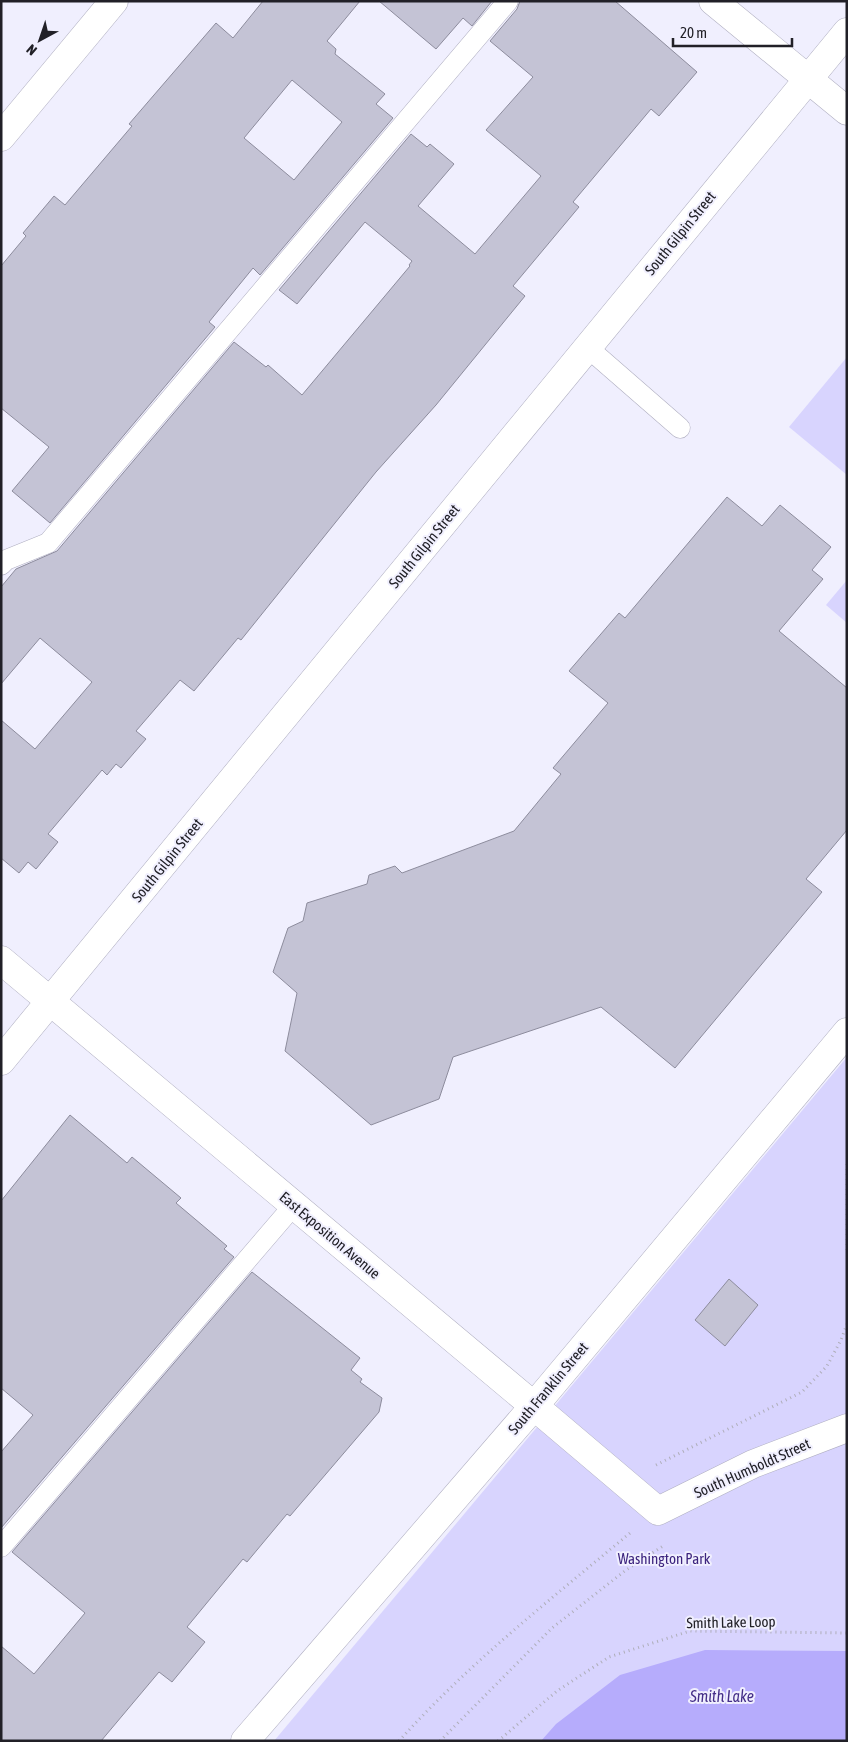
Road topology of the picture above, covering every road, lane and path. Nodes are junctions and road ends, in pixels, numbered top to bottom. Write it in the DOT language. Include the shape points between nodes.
graph roads {
  1 [pos="114,1"];
  2 [pos="508,1"];
  3 [pos="713,1"];
  4 [pos="847,32"];
  5 [pos="807,79"];
  6 [pos="847,111"];
  7 [pos="1,137"];
  8 [pos="587,347"];
  9 [pos="680,428"];
  10 [pos="1,566"];
  11 [pos="1,960"];
  12 [pos="51,1002"];
  13 [pos="847,1032"];
  14 [pos="1,1061"];
  15 [pos="847,1164"];
  16 [pos="294,1205"];
  17 [pos="847,1252"];
  18 [pos="847,1324"];
  19 [pos="534,1406"];
  20 [pos="847,1428"];
  21 [pos="653,1467"];
  22 [pos="658,1511"];
  23 [pos="667,1543"];
  24 [pos="1,1547"];
  25 [pos="847,1634"];
  26 [pos="245,1741"];
  27 [pos="400,1741"];
  28 [pos="440,1741"];
  29 [pos="498,1741"];
  1 -- 7 [label="street"];
  2 -- 10 [label="lane" via="48,543 6,560"];
  3 -- 5 [label="street"];
  4 -- 5 [label="street, South Gilpin Street"];
  5 -- 6 [label="street"];
  5 -- 8 [label="street, South Gilpin Street"];
  8 -- 9 [label="lane"];
  8 -- 12 [label="street, South Gilpin Street"];
  11 -- 12 [label="street, East Exposition Avenue"];
  12 -- 14 [label="street, South Gilpin Street"];
  12 -- 16 [label="street, East Exposition Avenue"];
  13 -- 19 [label="street, South Franklin Street"];
  15 -- 17 [label="path"];
  16 -- 19 [label="street, East Exposition Avenue"];
  16 -- 24 [label="lane"];
  18 -- 21 [label="path" via="827,1366 802,1392"];
  19 -- 22 [label="street, East Exposition Avenue"];
  19 -- 26 [label="street, South Franklin Street"];
  20 -- 22 [label="street, South Humboldt Street" via="753,1464"];
  22 -- 27 [label="path" via="521,1624 421,1716"];
  23 -- 28 [label="path" via="626,1570 552,1628"];
  25 -- 29 [label="path, Smith Lake Loop" via="690,1631 609,1657 557,1691"];
}
